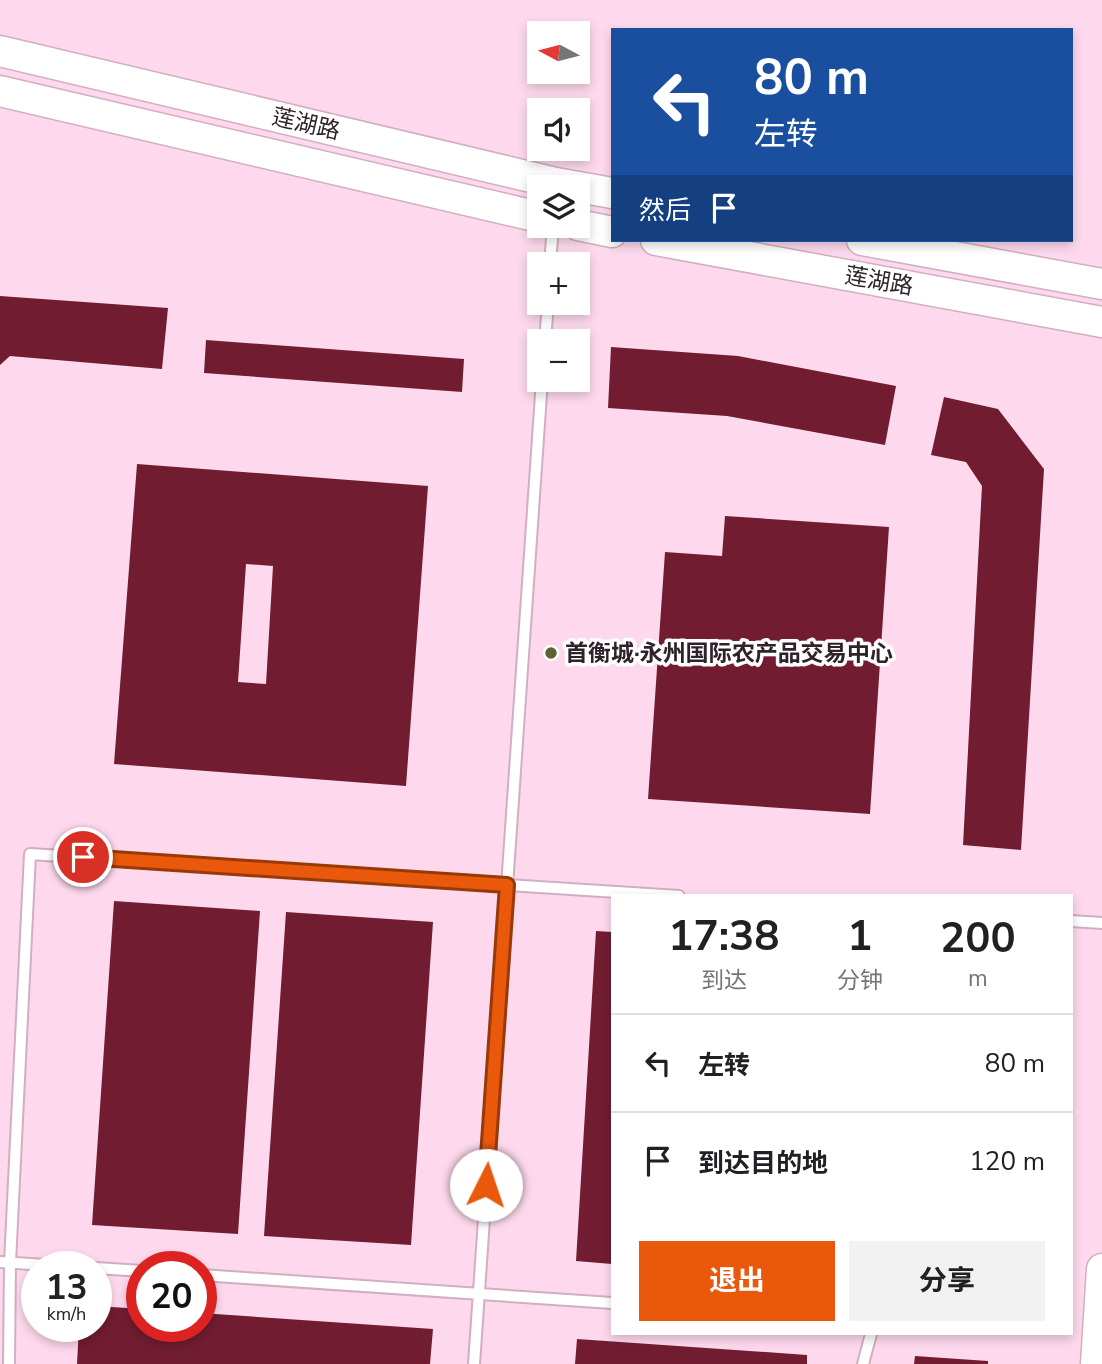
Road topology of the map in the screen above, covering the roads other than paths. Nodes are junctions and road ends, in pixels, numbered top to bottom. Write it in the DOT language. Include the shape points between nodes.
graph roads {
  1 [pos="0,51"];
  2 [pos="0,91"];
  3 [pos="527,178"];
  4 [pos="590,190"];
  5 [pos="611,193"];
  6 [pos="527,214"];
  7 [pos="590,227"];
  8 [pos="611,232"];
  9 [pos="667,242"];
  10 [pos="873,242"];
  11 [pos="1102,284"];
  12 [pos="1102,322"];
  13 [pos="541,392"];
  14 [pos="507,885"];
  15 [pos="648,894"];
  16 [pos="1073,921"];
  17 [pos="1102,923"];
  18 [pos="5,1262"];
  19 [pos="1102,1269"];
  20 [pos="217,1276"];
  21 [pos="479,1294"];
  22 [pos="611,1303"];
  23 [pos="871,1335"];
  24 [pos="9,1364"];
  25 [pos="474,1364"];
  26 [pos="863,1364"];
  27 [pos="1096,1364"];
  1 -- 3 [label="street, 莲湖路"];
  2 -- 6 [label="street, 莲湖路"];
  4 -- 5 [label="street, 莲湖路"];
  7 -- 8 [label="street"];
  9 -- 12 [label="street, 莲湖路"];
  10 -- 11 [label="street, 莲湖路"];
  13 -- 14 [label="lane"];
  14 -- 15 [label="lane"];
  14 -- 18 [label="lane" via="30,854"];
  14 -- 21 [label="lane"];
  16 -- 17 [label="lane"];
  18 -- 24 [label="lane"];
  19 -- 27 [label="street"];
  20 -- 21 [label="lane"];
  21 -- 22 [label="lane"];
  21 -- 25 [label="lane"];
  23 -- 26 [label="lane"];
}
